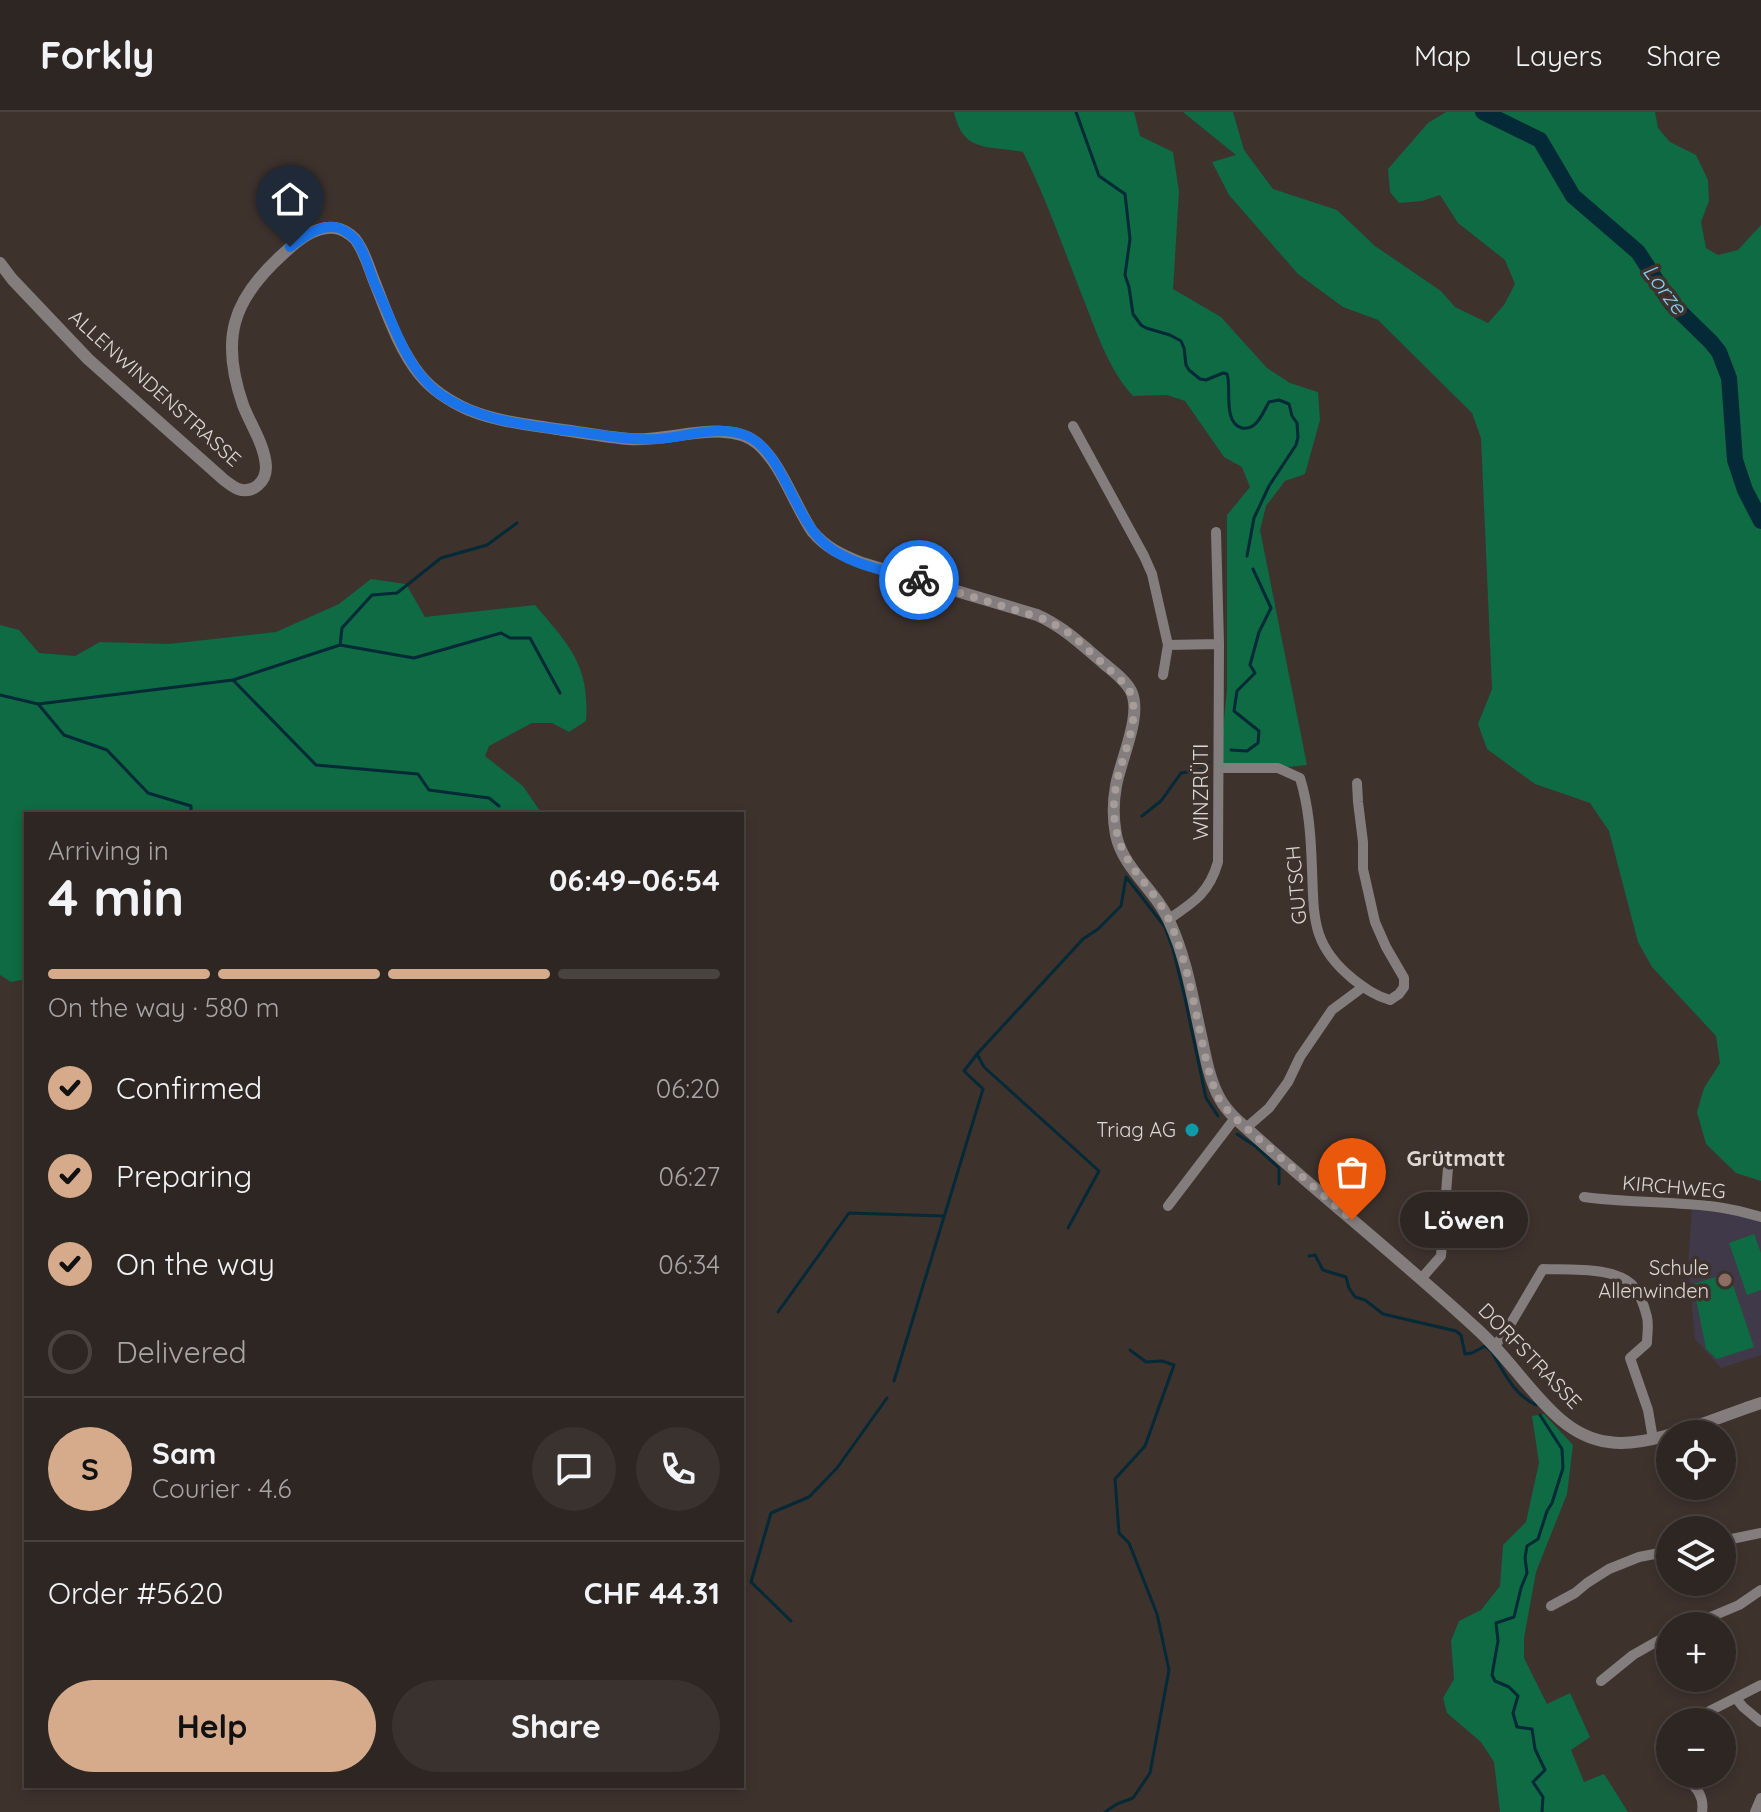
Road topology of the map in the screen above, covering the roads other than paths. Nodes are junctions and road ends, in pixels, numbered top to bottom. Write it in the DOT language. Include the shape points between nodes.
graph roads {
  1 [pos="0,263"];
  2 [pos="1073,426"];
  3 [pos="1216,532"];
  4 [pos="1219,644"];
  5 [pos="1083,645"];
  6 [pos="1168,645"];
  7 [pos="1163,675"];
  8 [pos="1219,768"];
  9 [pos="1357,783"];
  10 [pos="1169,919"];
  11 [pos="1363,987"];
  12 [pos="1235,1118"];
  13 [pos="1246,1128"];
  14 [pos="1448,1168"];
  15 [pos="1584,1197"];
  16 [pos="1168,1206"];
  17 [pos="1761,1217"];
  18 [pos="1421,1279"];
  19 [pos="1495,1345"];
  20 [pos="1761,1403"];
  21 [pos="1653,1439"];
  22 [pos="1761,1533"];
  23 [pos="1736,1538"];
  24 [pos="1656,1554"];
  25 [pos="1761,1590"];
  26 [pos="1551,1606"];
  27 [pos="1722,1612"];
  28 [pos="1656,1641"];
  29 [pos="1601,1681"];
  30 [pos="1761,1685"];
  31 [pos="1736,1698"];
  32 [pos="1716,1708"];
  33 [pos="1761,1722"];
  34 [pos="1696,1788"];
  35 [pos="1761,1798"];
  36 [pos="1702,1812"];
  37 [pos="1755,1812"];
  1 -- 5 [label="street, ALLENWINDENSTRASSE" via="110,379 223,479 247,490 261,483 266,469 232,359 235,317 260,276 290,247 317,229 338,228 362,251 408,357 451,401 509,421 631,440 726,431 747,436 772,460 812,531 836,553 1037,615"];
  2 -- 6 [label="street" via="1152,574"];
  3 -- 4 [label="street, WINZRÜTI"];
  4 -- 6 [label="street"];
  4 -- 8 [label="street, WINZRÜTI"];
  5 -- 10 [label="street, DORFSTRASSE" via="1132,695 1132,725 1115,787 1116,835 1126,860"];
  6 -- 7 [label="street"];
  8 -- 10 [label="street, WINZRÜTI" via="1218,862 1213,879 1198,899"];
  8 -- 11 [label="street, GUTSCH" via="1278,768 1300,778 1307,802 1318,931 1328,953"];
  9 -- 11 [label="street" via="1363,869 1375,922 1404,978 1404,987 1390,1000"];
  10 -- 12 [label="street, DORFSTRASSE" via="1212,1079"];
  11 -- 13 [label="street" via="1332,1010 1288,1082"];
  12 -- 13 [label="street, DORFSTRASSE"];
  12 -- 16 [label="street"];
  13 -- 18 [label="street, DORFSTRASSE"];
  14 -- 18 [label="street" via="1441,1256"];
  15 -- 17 [label="street, KIRCHWEG" via="1721,1207"];
  18 -- 19 [label="street, DORFSTRASSE"];
  19 -- 21 [label="street, DORFSTRASSE" via="1574,1430 1608,1442"];
  19 -- 21 [label="street" via="1543,1269 1595,1271 1627,1281 1648,1319 1647,1343 1630,1358"];
  20 -- 21 [label="street, DORFSTRASSE"];
  22 -- 23 [label="street"];
  24 -- 26 [label="street" via="1609,1569"];
  25 -- 27 [label="street"];
  28 -- 29 [label="street"];
  30 -- 31 [label="street"];
  31 -- 32 [label="street"];
  31 -- 33 [label="street"];
  34 -- 36 [label="street"];
  35 -- 37 [label="street"];
}
